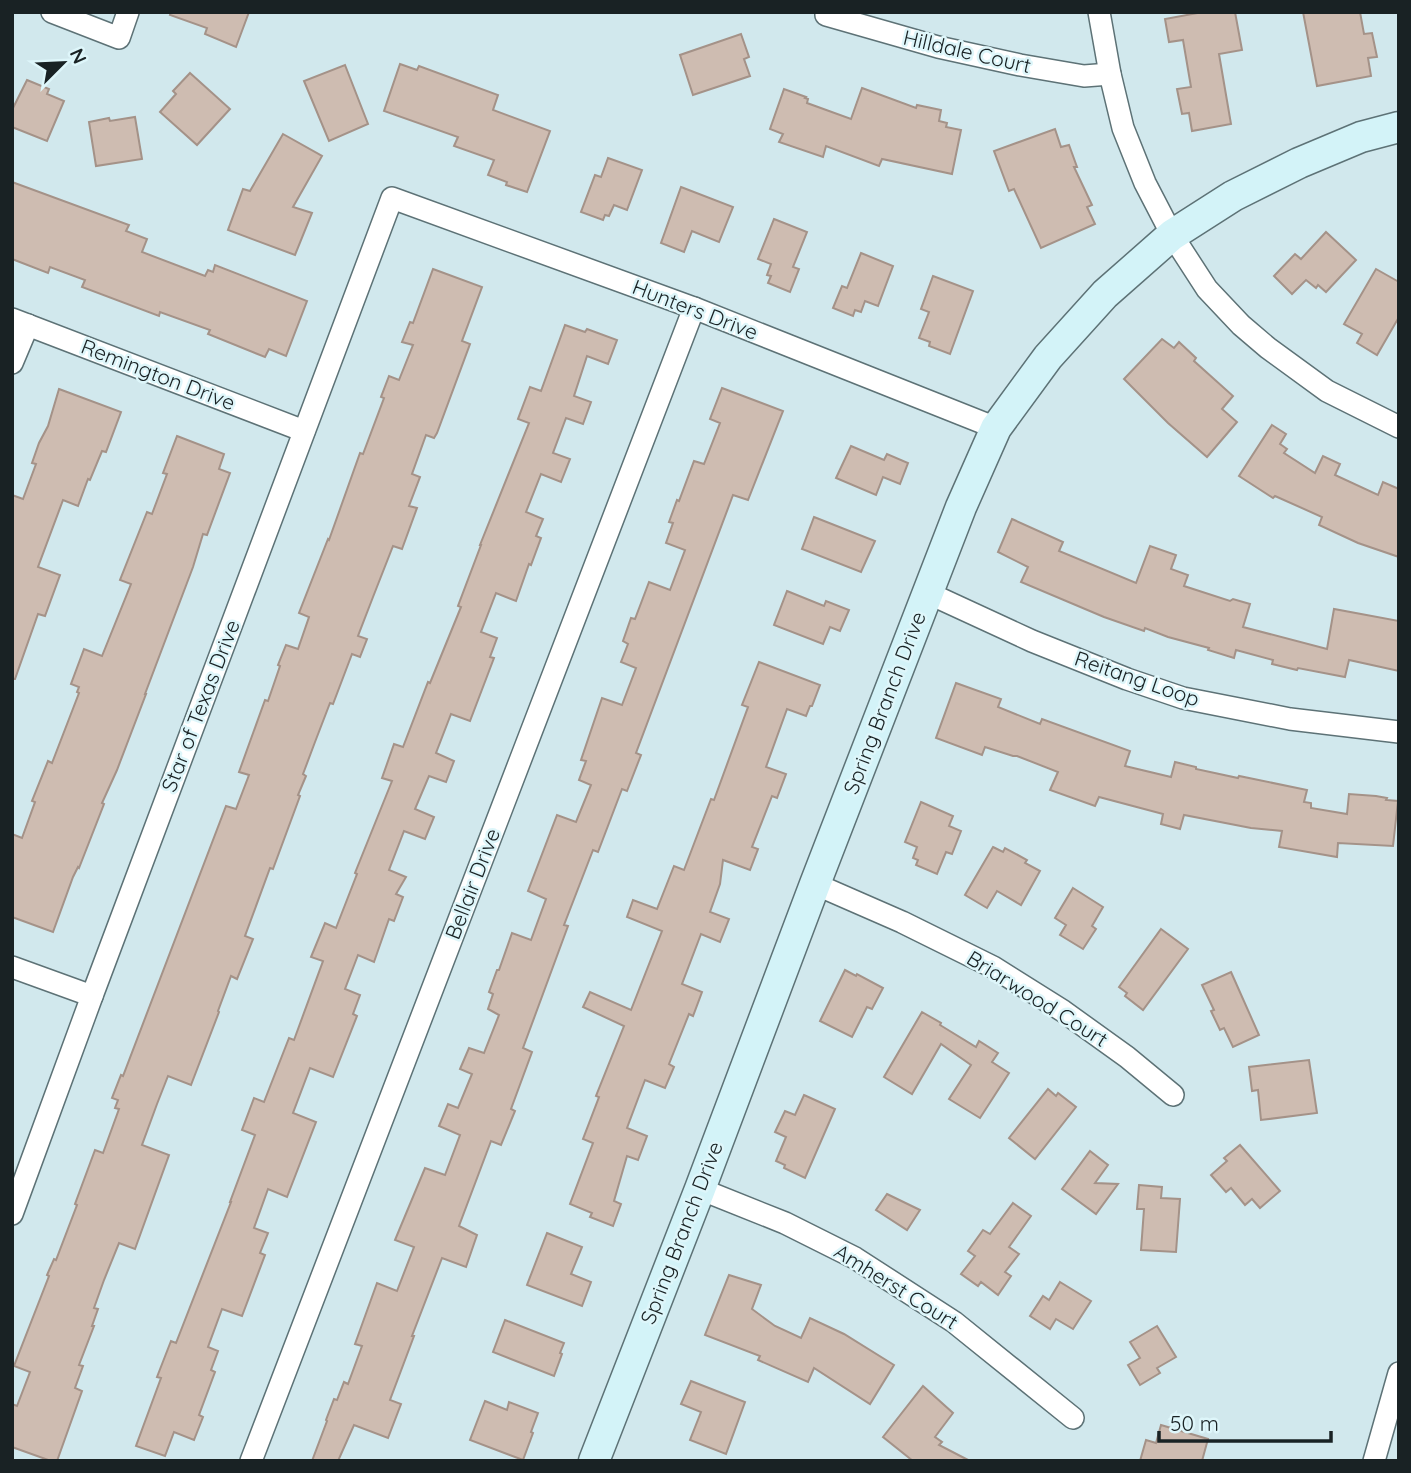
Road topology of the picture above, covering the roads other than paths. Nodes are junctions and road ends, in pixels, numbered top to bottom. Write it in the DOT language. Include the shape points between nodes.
graph roads {
  1 [pos="52,12"];
  2 [pos="128,12"];
  3 [pos="1099,12"];
  4 [pos="826,15"];
  5 [pos="1110,74"];
  6 [pos="1399,127"];
  7 [pos="392,198"];
  8 [pos="1172,235"];
  9 [pos="694,308"];
  10 [pos="20,322"];
  11 [pos="12,363"];
  12 [pos="1399,427"];
  13 [pos="996,428"];
  14 [pos="304,431"];
  15 [pos="928,593"];
  16 [pos="1399,732"];
  17 [pos="815,884"];
  18 [pos="12,967"];
  19 [pos="92,996"];
  20 [pos="1173,1095"];
  21 [pos="700,1189"];
  22 [pos="12,1214"];
  23 [pos="1397,1386"];
  24 [pos="1073,1418"];
  25 [pos="251,1461"];
  26 [pos="594,1461"];
  27 [pos="1374,1461"];
  1 -- 2 [label="street" via="119,38"];
  3 -- 5 [label="street"];
  4 -- 5 [label="street, Hilldale Court" via="1006,62 1084,76"];
  5 -- 8 [label="street" via="1123,128"];
  6 -- 8 [label="street, Spring Branch Drive" via="1299,163 1233,196"];
  7 -- 9 [label="street, Hunters Drive"];
  7 -- 14 [label="street, Star of Texas Drive"];
  8 -- 12 [label="street" via="1207,289 1259,341 1327,391"];
  8 -- 13 [label="street, Spring Branch Drive" via="1105,294 1048,357"];
  9 -- 13 [label="street, Hunters Drive"];
  9 -- 25 [label="street, Bellair Drive"];
  10 -- 11 [label="street"];
  10 -- 14 [label="street, Remington Drive"];
  13 -- 15 [label="street, Spring Branch Drive"];
  14 -- 19 [label="street, Star of Texas Drive"];
  15 -- 16 [label="street, Reitang Loop" via="1032,641 1183,698 1290,719"];
  15 -- 17 [label="street, Spring Branch Drive"];
  17 -- 20 [label="street, Briarwood Court" via="993,967 1127,1057"];
  17 -- 21 [label="street, Spring Branch Drive"];
  18 -- 19 [label="street"];
  19 -- 22 [label="street, Star of Texas Drive"];
  21 -- 24 [label="street, Amherst Court" via="785,1223 855,1258 954,1322"];
  21 -- 26 [label="street, Spring Branch Drive"];
  23 -- 27 [label="street"];
}
